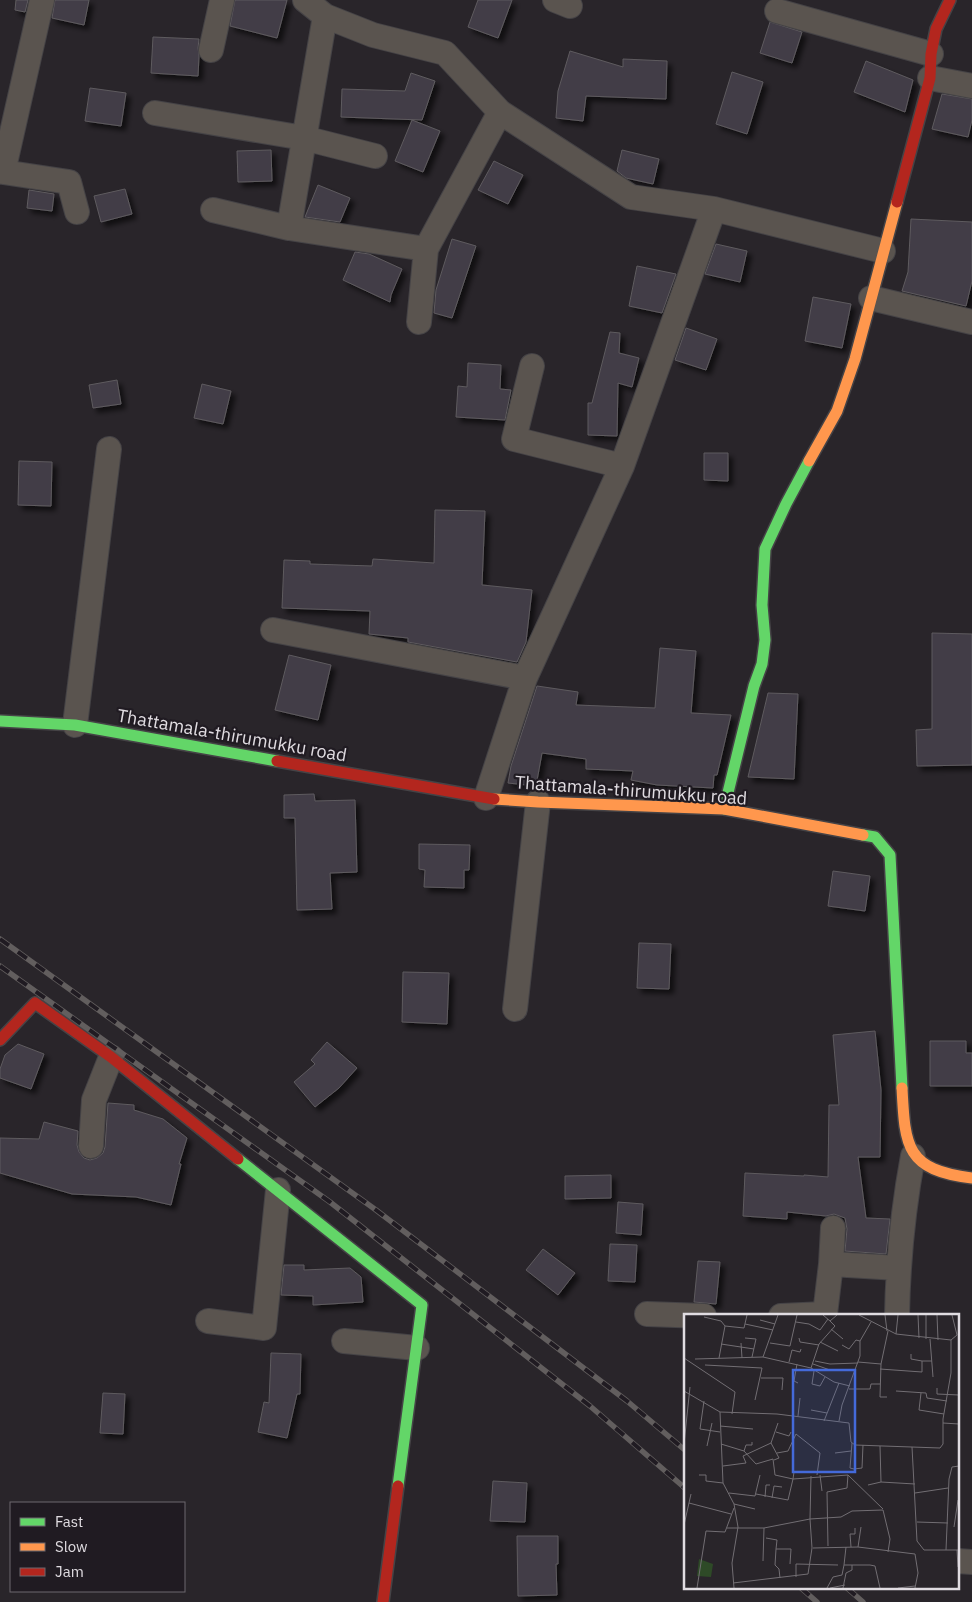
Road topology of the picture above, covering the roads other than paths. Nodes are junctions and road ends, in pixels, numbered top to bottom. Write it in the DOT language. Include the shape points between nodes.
graph roads {
  1 [pos="42,0"];
  2 [pos="222,0"];
  3 [pos="305,0"];
  4 [pos="950,0"];
  5 [pos="777,11"];
  6 [pos="325,16"];
  7 [pos="211,50"];
  8 [pos="932,54"];
  9 [pos="930,78"];
  10 [pos="972,86"];
  11 [pos="500,112"];
  12 [pos="155,113"];
  13 [pos="304,138"];
  14 [pos="376,156"];
  15 [pos="714,209"];
  16 [pos="213,210"];
  17 [pos="77,212"];
  18 [pos="289,228"];
  19 [pos="426,249"];
  20 [pos="883,251"];
  21 [pos="871,298"];
  22 [pos="419,322"];
  23 [pos="972,322"];
  24 [pos="532,366"];
  25 [pos="109,449"];
  26 [pos="622,466"];
  27 [pos="274,630"];
  28 [pos="525,678"];
  29 [pos="0,721"];
  30 [pos="75,725"];
  31 [pos="486,798"];
  32 [pos="538,802"];
  33 [pos="724,809"];
  34 [pos="515,1009"];
  35 [pos="0,1040"];
  36 [pos="111,1057"];
  37 [pos="91,1146"];
  38 [pos="913,1156"];
  39 [pos="972,1178"];
  40 [pos="278,1190"];
  41 [pos="833,1228"];
  42 [pos="831,1264"];
  43 [pos="898,1268"];
  44 [pos="647,1314"];
  45 [pos="825,1314"];
  46 [pos="897,1314"];
  47 [pos="684,1315"];
  48 [pos="208,1321"];
  49 [pos="344,1341"];
  50 [pos="417,1348"];
  51 [pos="383,1602"];
  1 -- 17 [label="street" via="3,172 69,182"];
  2 -- 7 [label="street"];
  3 -- 6 [label="street"];
  4 -- 8 [label="street" via="936,29"];
  5 -- 8 [label="street"];
  6 -- 11 [label="street" via="373,35 445,53"];
  6 -- 13 [label="street"];
  8 -- 9 [label="street"];
  9 -- 10 [label="street"];
  9 -- 20 [label="street"];
  11 -- 15 [label="street" via="631,197"];
  11 -- 19 [label="street"];
  12 -- 13 [label="street"];
  13 -- 14 [label="street"];
  13 -- 18 [label="street"];
  15 -- 20 [label="street"];
  15 -- 26 [label="street"];
  16 -- 18 [label="street"];
  18 -- 19 [label="street"];
  19 -- 22 [label="street"];
  20 -- 21 [label="street"];
  21 -- 23 [label="street"];
  21 -- 33 [label="street" via="837,410 765,549 762,664"];
  24 -- 26 [label="street" via="514,439"];
  25 -- 30 [label="street"];
  26 -- 28 [label="street"];
  27 -- 28 [label="street"];
  28 -- 31 [label="street"];
  29 -- 30 [label="street, Thattamala-thirumukku road"];
  30 -- 31 [label="street, Thattamala-thirumukku road"];
  31 -- 32 [label="street, Thattamala-thirumukku road"];
  32 -- 33 [label="street, Thattamala-thirumukku road"];
  32 -- 34 [label="street"];
  33 -- 38 [label="street, Thattamala-thirumukku road" via="874,837 890,855 902,1105 905,1131"];
  35 -- 36 [label="street" via="35,1004"];
  36 -- 37 [label="street" via="94,1100"];
  36 -- 40 [label="street"];
  38 -- 39 [label="street" via="935,1170"];
  38 -- 43 [label="street" via="905,1196"];
  40 -- 48 [label="street" via="264,1328"];
  40 -- 50 [label="street" via="422,1305"];
  41 -- 42 [label="street"];
  42 -- 43 [label="street"];
  42 -- 45 [label="street"];
  43 -- 46 [label="street"];
  44 -- 47 [label="street"];
  49 -- 50 [label="street"];
  50 -- 51 [label="street"];
}
